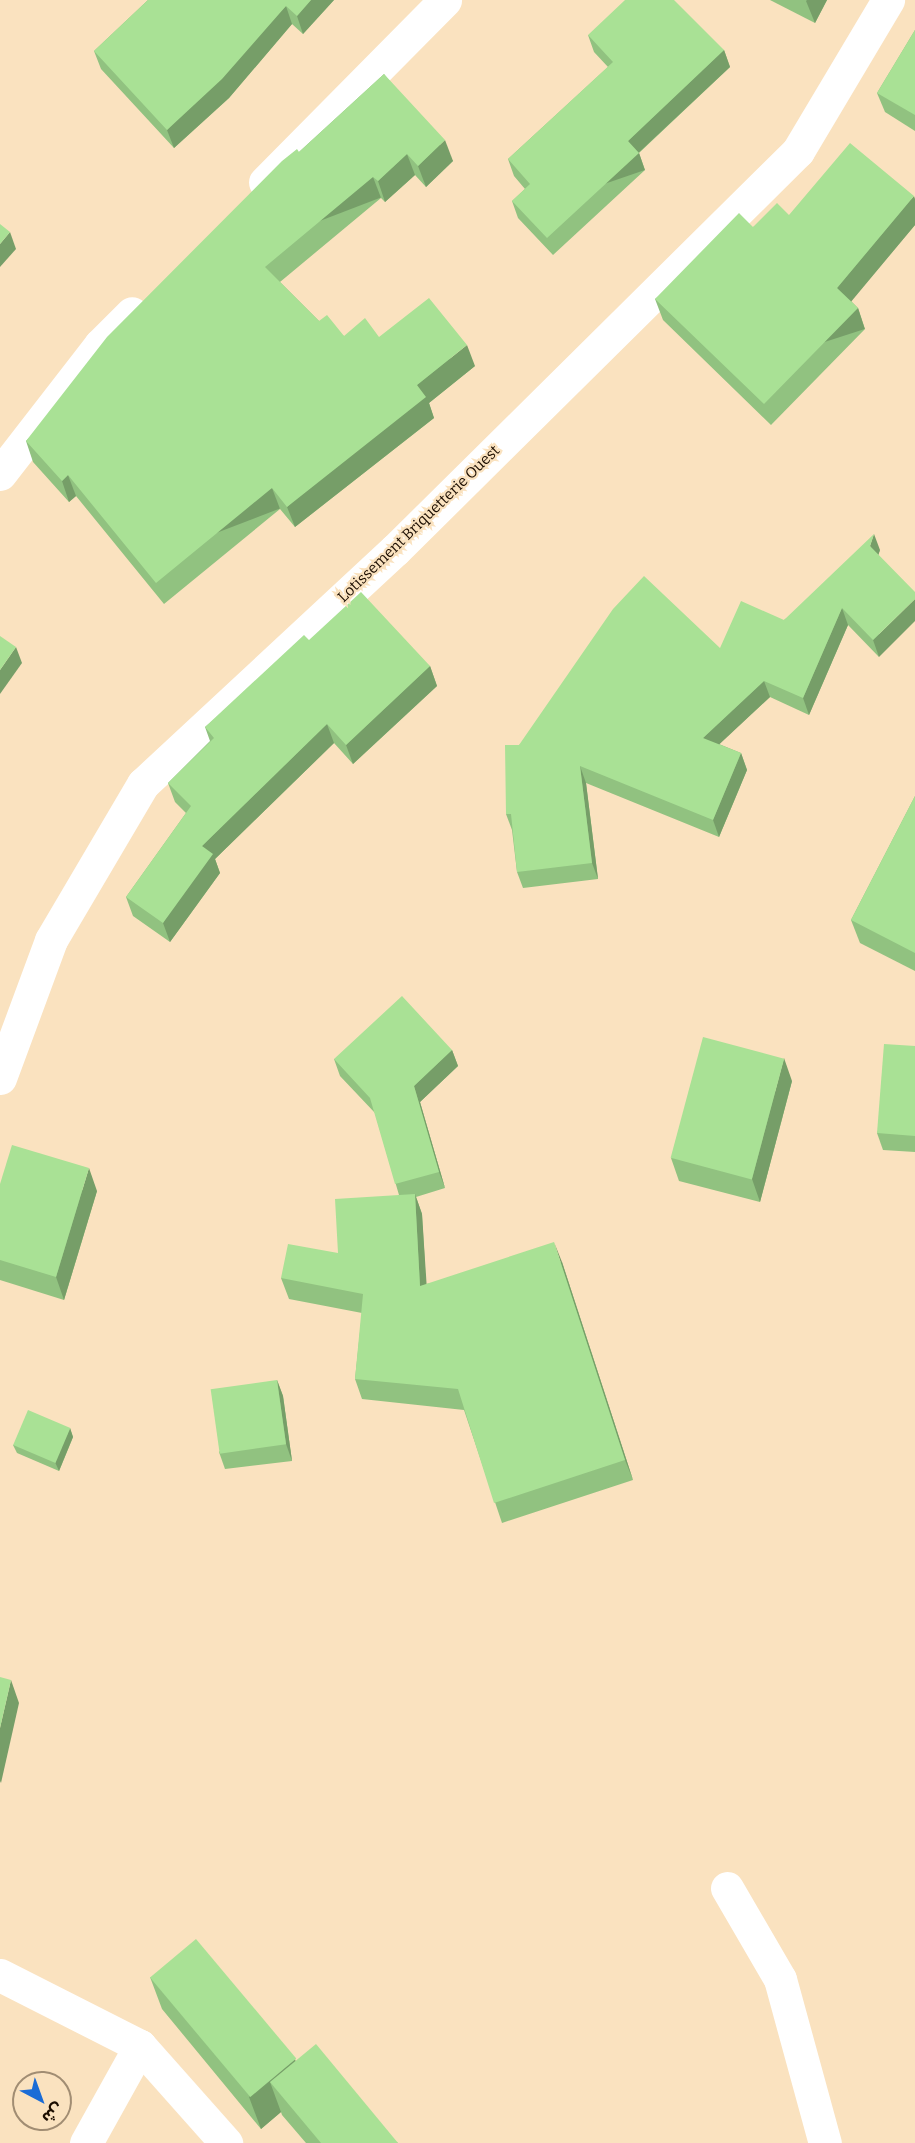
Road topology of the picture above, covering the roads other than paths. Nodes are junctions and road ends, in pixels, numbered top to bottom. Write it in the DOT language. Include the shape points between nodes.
graph roads {
  1 [pos="445,0"];
  2 [pos="888,0"];
  3 [pos="244,203"];
  4 [pos="150,295"];
  5 [pos="0,474"];
  6 [pos="0,1078"];
  7 [pos="727,1888"];
  8 [pos="0,1975"];
  9 [pos="140,2046"];
  10 [pos="86,2143"];
  11 [pos="226,2143"];
  12 [pos="825,2143"];
  1 -- 3 [label="street"];
  2 -- 6 [label="street, Lotissement Briquetterie Ouest" via="798,151 395,550 143,784 51,940"];
  4 -- 5 [label="street" via="100,345"];
  7 -- 12 [label="street" via="780,1978"];
  8 -- 9 [label="street"];
  9 -- 10 [label="street"];
  9 -- 11 [label="street"];
}
